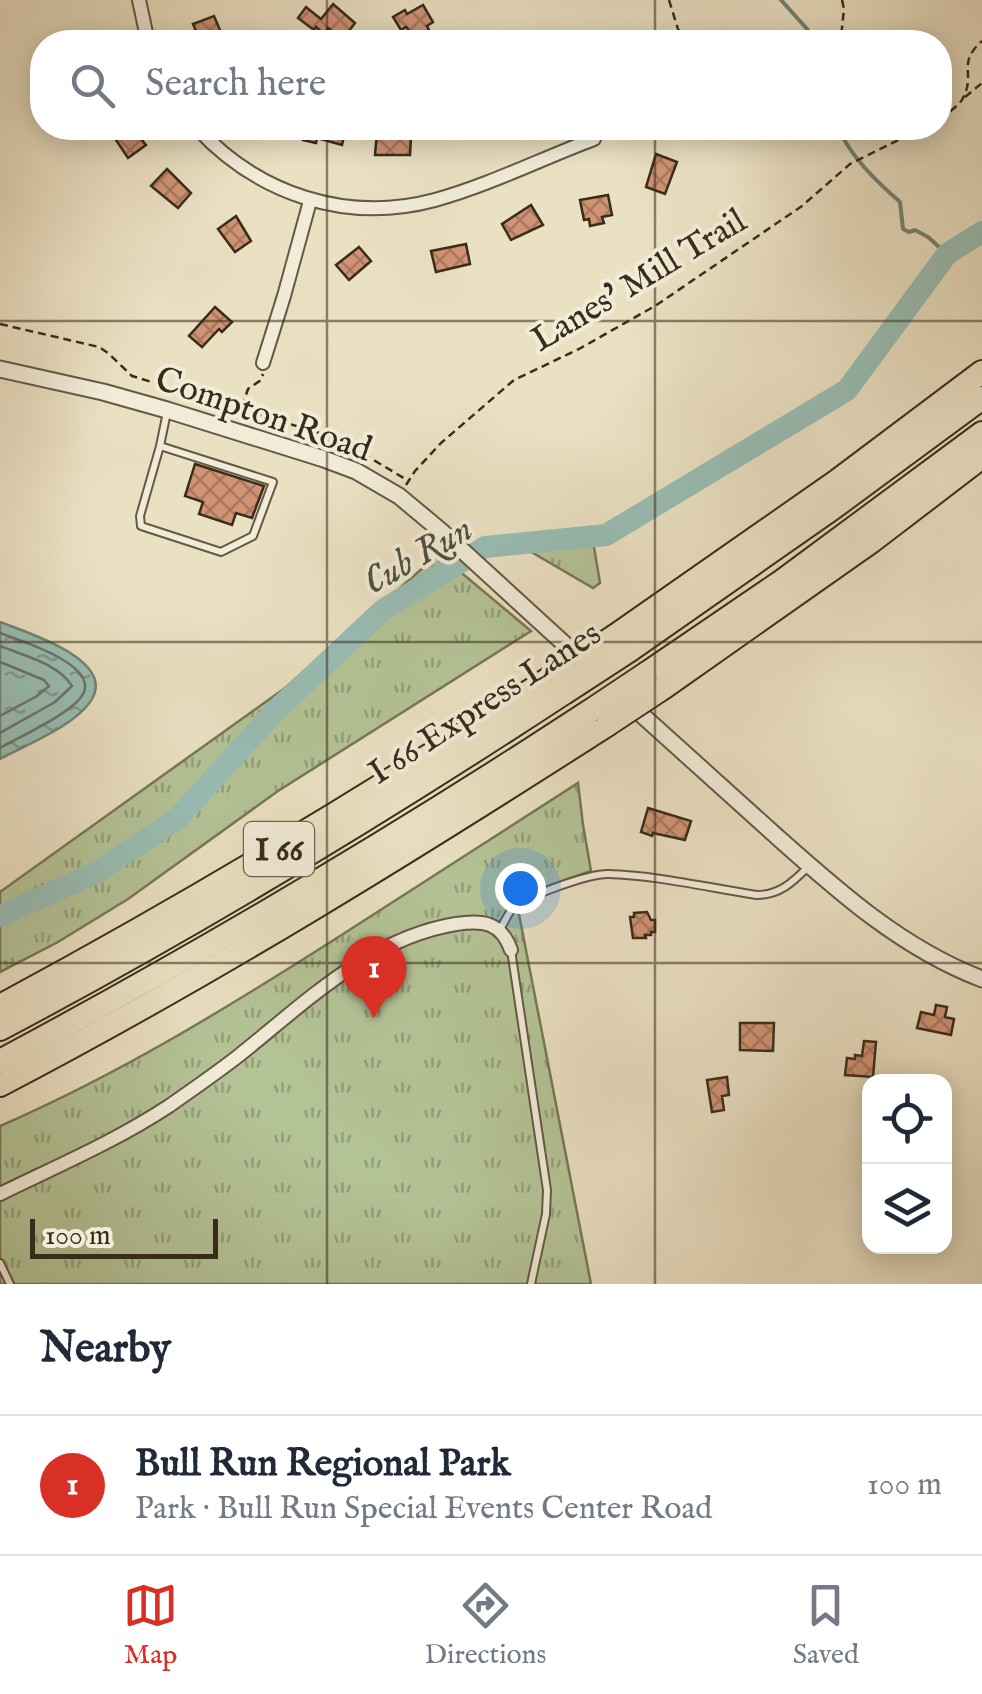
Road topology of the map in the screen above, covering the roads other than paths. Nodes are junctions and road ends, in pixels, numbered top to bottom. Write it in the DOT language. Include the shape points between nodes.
graph roads {
  1 [pos="139,0"];
  2 [pos="145,30"];
  3 [pos="210,140"];
  4 [pos="592,140"];
  5 [pos="310,200"];
  6 [pos="262,363"];
  7 [pos="0,369"];
  8 [pos="982,372"];
  9 [pos="982,398"];
  10 [pos="167,410"];
  11 [pos="982,433"];
  12 [pos="160,446"];
  13 [pos="982,457"];
  14 [pos="622,643"];
  15 [pos="571,650"];
  16 [pos="655,680"];
  17 [pos="557,686"];
  18 [pos="642,715"];
  19 [pos="599,718"];
  20 [pos="810,866"];
  21 [pos="499,930"];
  22 [pos="511,950"];
  23 [pos="982,978"];
  24 [pos="0,1006"];
  25 [pos="0,1029"];
  26 [pos="0,1061"];
  27 [pos="0,1085"];
  28 [pos="0,1194"];
  29 [pos="0,1263"];
  30 [pos="10,1284"];
  31 [pos="531,1284"];
  1 -- 2 [label="street"];
  3 -- 5 [label="street" via="261,180"];
  4 -- 5 [label="street" via="430,201 366,208"];
  5 -- 6 [label="street"];
  7 -- 10 [label="street, Compton Road"];
  8 -- 14 [label="highway, I 66"];
  9 -- 14 [label="highway, I 66 Express Lanes" via="833,508"];
  10 -- 12 [label="lane"];
  10 -- 15 [label="street, Compton Road" via="324,458 400,496"];
  11 -- 16 [label="highway, I 66 Express Lanes"];
  12 -- 12 [label="lane" via="141,526 221,552 253,536 272,482"];
  13 -- 16 [label="highway, I 66" via="872,541"];
  14 -- 17 [label="highway, I 66, bridge"];
  16 -- 19 [label="highway, I 66, bridge"];
  17 -- 24 [label="highway, I 66"];
  17 -- 25 [label="highway, I 66 Express Lanes" via="264,880"];
  18 -- 20 [label="street"];
  19 -- 26 [label="highway, I 66 Express Lanes"];
  19 -- 27 [label="highway, I 66" via="361,880"];
  20 -- 21 [label="lane" via="786,887 757,896 593,875 513,908"];
  20 -- 23 [label="street" via="911,944"];
  21 -- 22 [label="street"];
  21 -- 28 [label="street" via="464,923 386,947 165,1109"];
  22 -- 31 [label="lane" via="547,1190"];
  29 -- 30 [label="lane"];
}
